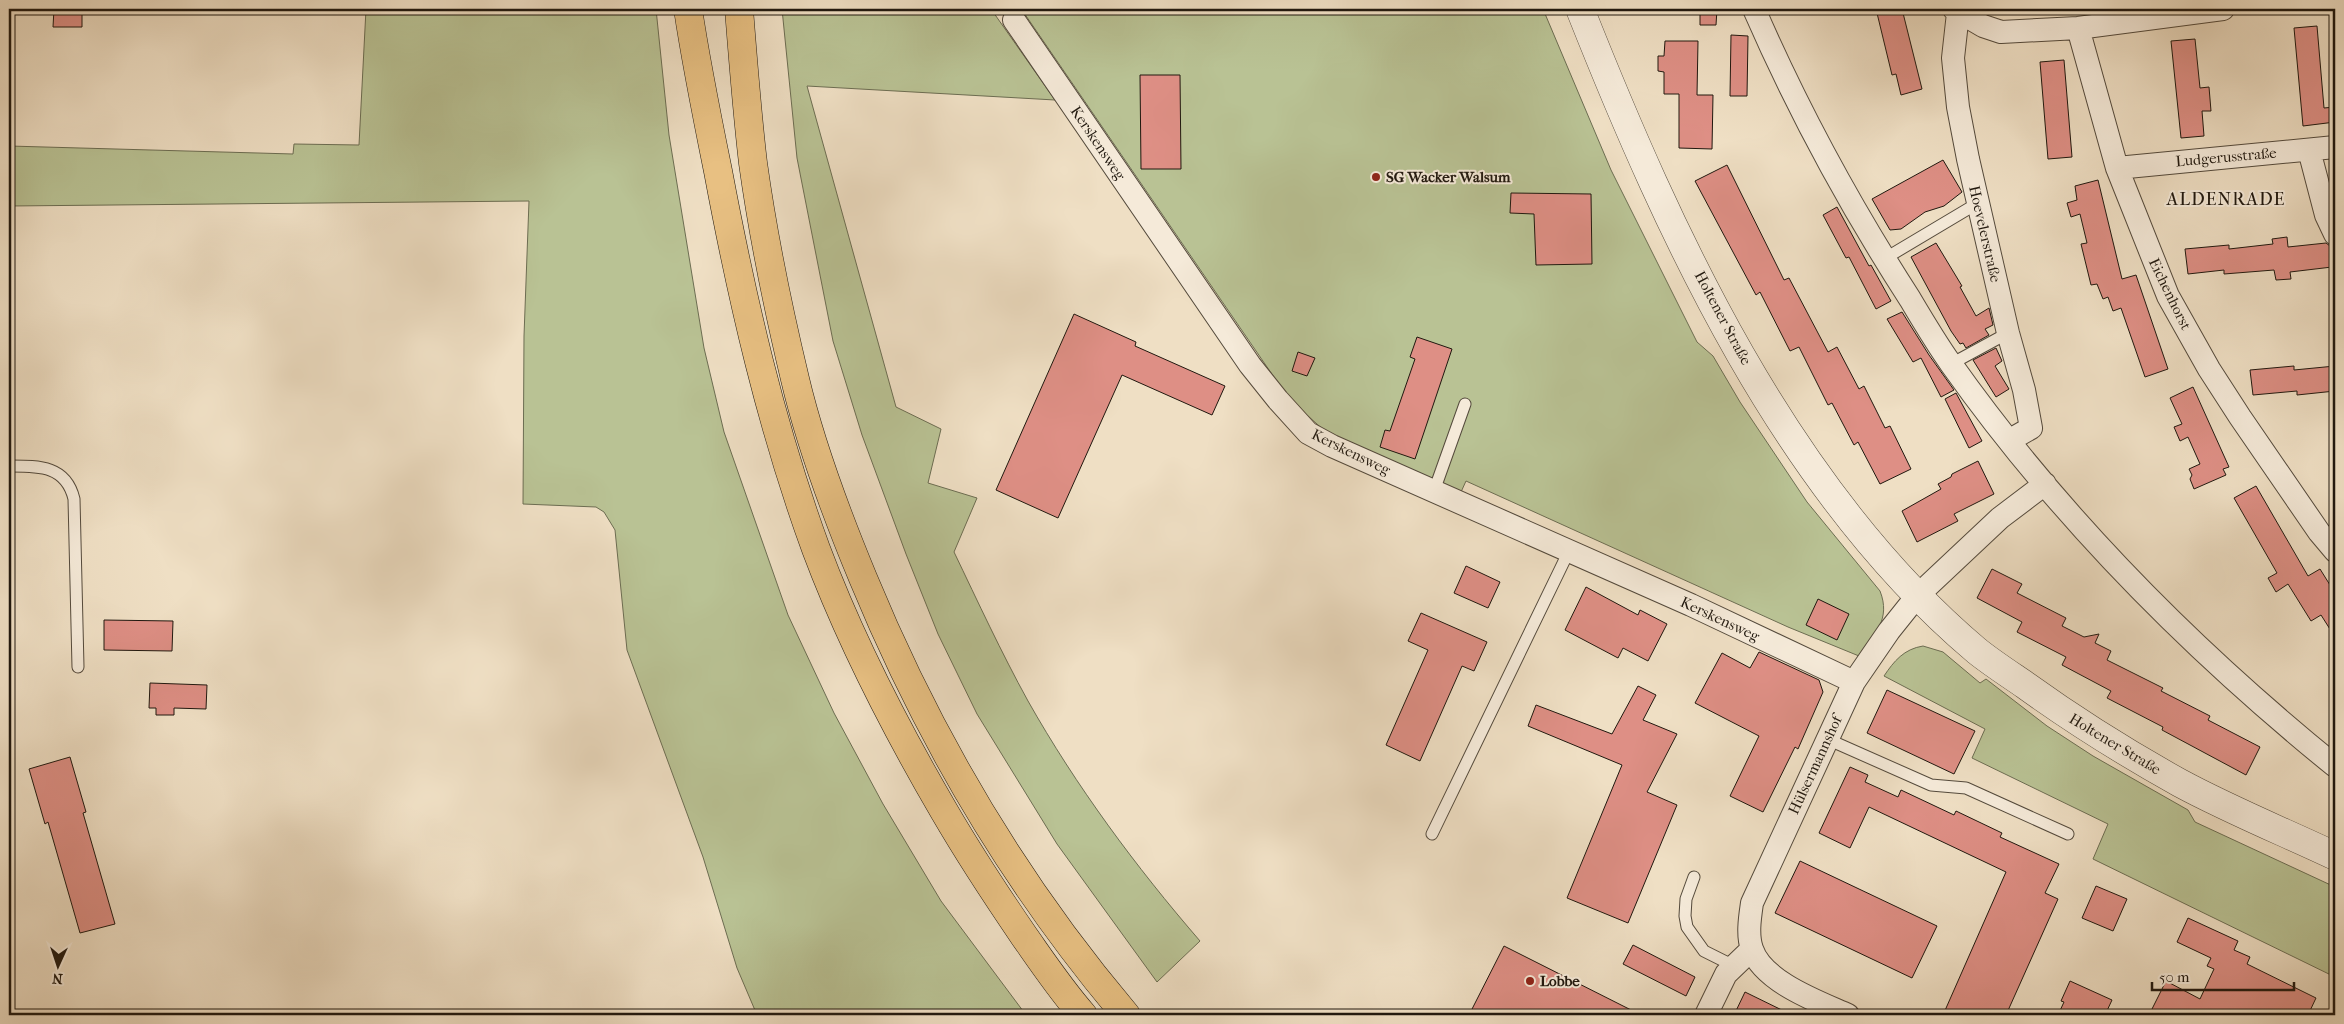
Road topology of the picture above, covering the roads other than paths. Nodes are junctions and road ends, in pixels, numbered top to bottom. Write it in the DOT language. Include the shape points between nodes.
graph roads {
  1 [pos="688,9"];
  2 [pos="704,9"];
  3 [pos="739,9"];
  4 [pos="755,9"];
  5 [pos="1580,9"];
  6 [pos="1754,9"];
  7 [pos="2223,9"];
  8 [pos="1956,11"];
  9 [pos="2182,11"];
  10 [pos="1014,20"];
  11 [pos="2078,28"];
  12 [pos="745,82"];
  13 [pos="2335,147"];
  14 [pos="2309,150"];
  15 [pos="717,168"];
  16 [pos="2117,168"];
  17 [pos="1978,203"];
  18 [pos="2335,234"];
  19 [pos="1884,259"];
  20 [pos="2008,333"];
  21 [pos="1951,364"];
  22 [pos="1465,404"];
  23 [pos="2010,440"];
  24 [pos="9,466"];
  25 [pos="2045,484"];
  26 [pos="1434,491"];
  27 [pos="2327,532"];
  28 [pos="1569,551"];
  29 [pos="2335,551"];
  30 [pos="1917,596"];
  31 [pos="78,667"];
  32 [pos="1854,682"];
  33 [pos="1826,739"];
  34 [pos="2335,766"];
  35 [pos="1432,834"];
  36 [pos="2068,834"];
  37 [pos="2335,856"];
  38 [pos="1694,877"];
  39 [pos="1752,949"];
  40 [pos="1734,966"];
  41 [pos="1083,1015"];
  42 [pos="1126,1015"];
  43 [pos="1706,1015"];
  44 [pos="1848,1015"];
  1 -- 15 [label="highway"];
  2 -- 15 [label="highway"];
  3 -- 12 [label="highway"];
  4 -- 12 [label="highway"];
  5 -- 30 [label="street, Holtener Straße" via="1655,187 1729,333 1823,482"];
  6 -- 19 [label="street" via="1825,158"];
  7 -- 9 [label="street, Hoevelerstraße"];
  8 -- 11 [label="street, Hoevelerstraße" via="2001,32"];
  8 -- 17 [label="street, Hoevelerstraße" via="1953,58 1958,107"];
  9 -- 11 [label="street, Hoevelerstraße"];
  10 -- 26 [label="street, Kerskensweg" via="1250,365 1278,400 1308,433"];
  11 -- 16 [label="street, Eichenhorst"];
  12 -- 42 [label="highway" via="753,164 771,273 821,469 848,543 888,639 935,734 1002,849 1086,969"];
  13 -- 14 [label="street, Ludgerusstraße"];
  14 -- 16 [label="street, Ludgerusstraße"];
  14 -- 18 [label="street" via="2326,215"];
  15 -- 41 [label="highway" via="738,280 765,388 817,551 859,651 906,746 974,863 1064,993"];
  16 -- 27 [label="street, Eichenhorst" via="2146,245 2177,312 2209,369 2240,418"];
  17 -- 19 [label="lane"];
  17 -- 20 [label="street, Hoevelerstraße"];
  19 -- 21 [label="street"];
  20 -- 21 [label="lane"];
  20 -- 23 [label="street, Hoevelerstraße" via="2031,428"];
  21 -- 23 [label="street"];
  22 -- 26 [label="lane"];
  23 -- 25 [label="street"];
  24 -- 31 [label="lane" via="50,469 71,486 74,498"];
  25 -- 30 [label="street" via="2000,518"];
  25 -- 34 [label="street" via="2138,587 2286,725"];
  26 -- 28 [label="street, Kerskensweg"];
  27 -- 29 [label="street, Eichenhorst"];
  28 -- 32 [label="street, Kerskensweg"];
  28 -- 35 [label="lane"];
  30 -- 32 [label="street, Hülsermannshof"];
  30 -- 37 [label="street, Holtener Straße" via="1979,652 2074,720 2182,784"];
  32 -- 33 [label="street, Hülsermannshof"];
  33 -- 36 [label="lane" via="1931,785 1966,788"];
  33 -- 39 [label="street, Hülsermannshof" via="1752,903"];
  38 -- 40 [label="lane" via="1686,899 1687,927 1704,951"];
  39 -- 40 [label="street"];
  39 -- 44 [label="street, Hülsermannshof" via="1767,971 1782,984"];
  40 -- 43 [label="street" via="1726,974"];
}
